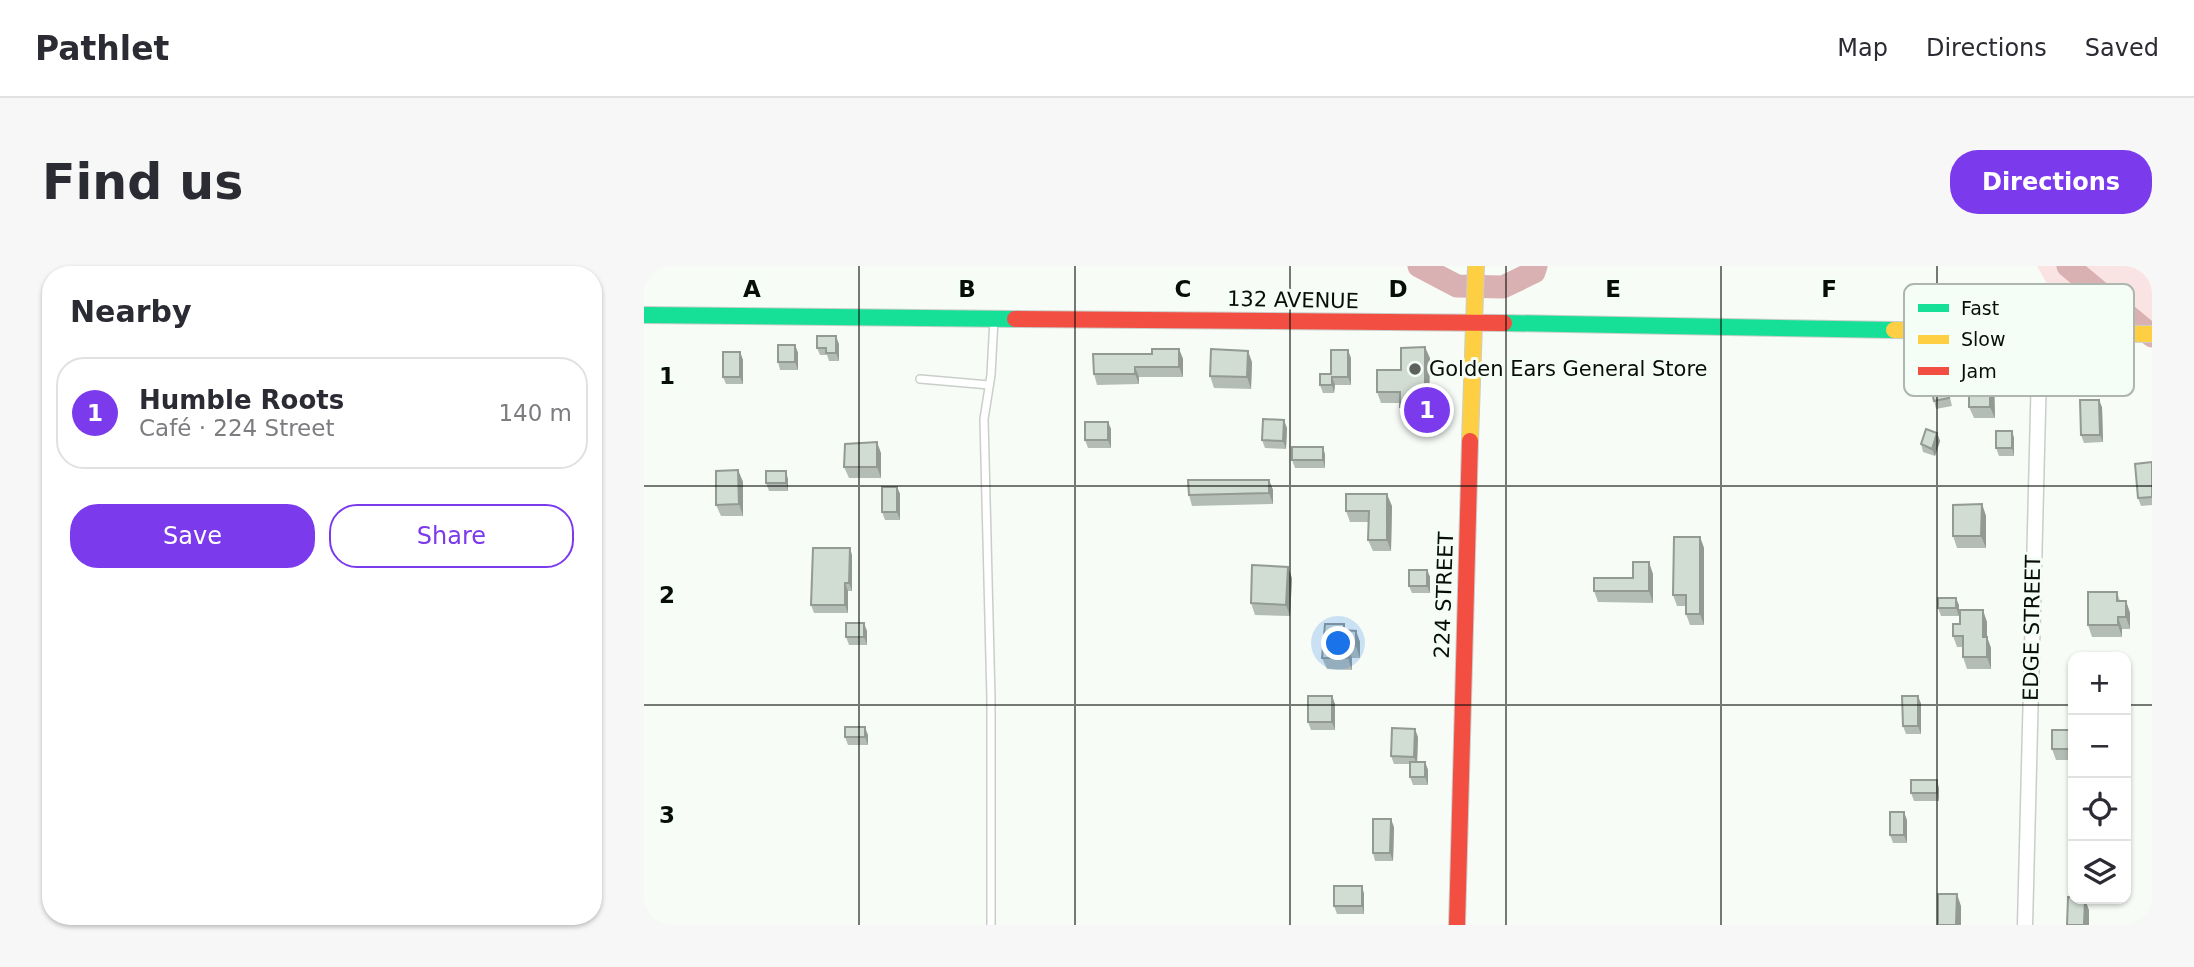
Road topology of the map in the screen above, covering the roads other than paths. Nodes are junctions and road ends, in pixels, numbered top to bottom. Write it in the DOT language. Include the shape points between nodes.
graph roads {
  1 [pos="1476,269"];
  2 [pos="644,315"];
  3 [pos="994,318"];
  4 [pos="1476,323"];
  5 [pos="1904,330"];
  6 [pos="2134,334"];
  7 [pos="2152,334"];
  8 [pos="920,379"];
  9 [pos="989,384"];
  10 [pos="2038,396"];
  11 [pos="991,925"];
  12 [pos="1457,925"];
  13 [pos="2025,925"];
  1 -- 4 [label="main road, 224 STREET"];
  2 -- 3 [label="main road, 132 AVENUE"];
  3 -- 4 [label="main road, 132 AVENUE"];
  3 -- 9 [label="lane"];
  4 -- 5 [label="main road, 132 AVENUE"];
  4 -- 12 [label="main road, 224 STREET"];
  6 -- 7 [label="main road, 132 AVENUE"];
  8 -- 9 [label="lane"];
  9 -- 11 [label="lane" via="984,419"];
  10 -- 13 [label="street, EDGE STREET"];
}
